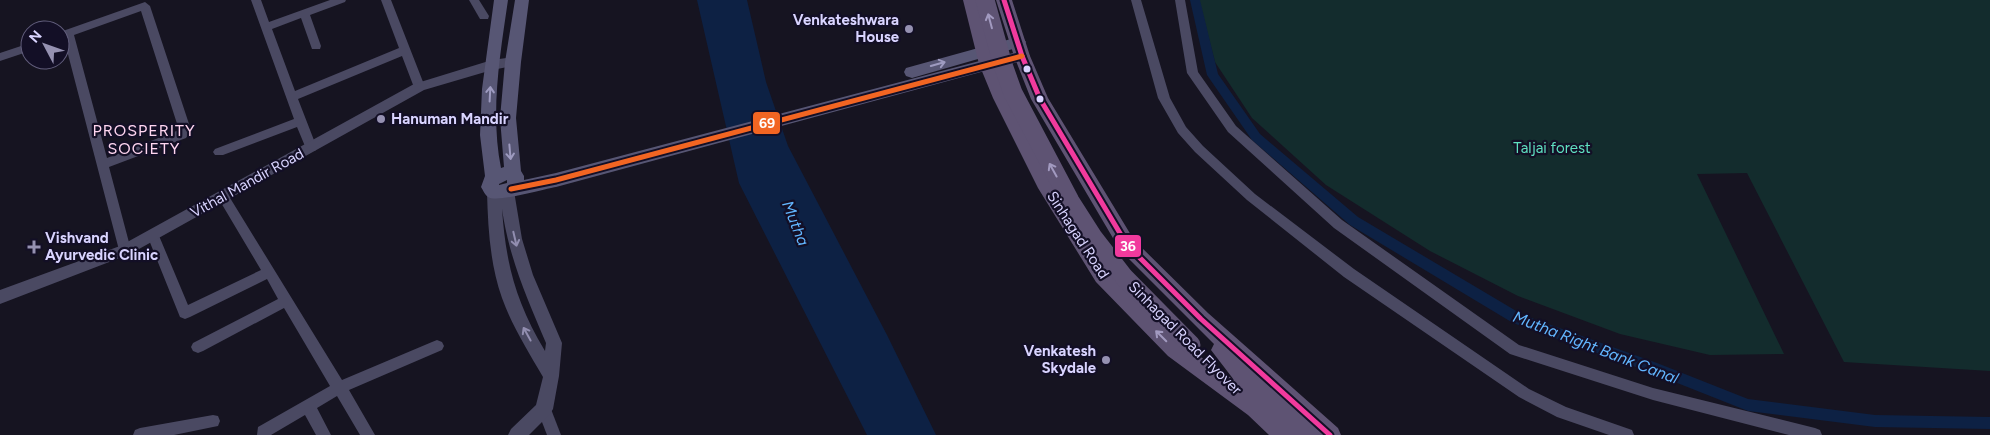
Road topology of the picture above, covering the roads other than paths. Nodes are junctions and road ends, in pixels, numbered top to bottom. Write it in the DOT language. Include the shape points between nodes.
graph roads {
  1 [pos="256,0"];
  2 [pos="341,0"];
  3 [pos="386,0"];
  4 [pos="474,0"];
  5 [pos="501,0"];
  6 [pos="522,0"];
  7 [pos="971,0"];
  8 [pos="984,0"];
  9 [pos="1004,0"];
  10 [pos="1136,0"];
  11 [pos="1180,0"];
  12 [pos="304,13"];
  13 [pos="484,16"];
  14 [pos="266,27"];
  15 [pos="70,33"];
  16 [pos="316,46"];
  17 [pos="1020,49"];
  18 [pos="405,50"];
  19 [pos="20,51"];
  20 [pos="70,56"];
  21 [pos="985,57"];
  22 [pos="0,58"];
  23 [pos="513,62"];
  24 [pos="492,65"];
  25 [pos="419,87"];
  26 [pos="292,97"];
  27 [pos="301,121"];
  28 [pos="311,148"];
  29 [pos="220,152"];
  30 [pos="102,165"];
  31 [pos="506,183"];
  32 [pos="223,196"];
  33 [pos="153,234"];
  34 [pos="125,250"];
  35 [pos="269,272"];
  36 [pos="0,296"];
  37 [pos="286,301"];
  38 [pos="1202,319"];
  39 [pos="437,346"];
  40 [pos="198,347"];
  41 [pos="551,376"];
  42 [pos="1244,377"];
  43 [pos="339,388"];
  44 [pos="308,406"];
  45 [pos="1256,408"];
  46 [pos="544,409"];
  47 [pos="213,421"];
  48 [pos="186,431"];
  49 [pos="140,435"];
  50 [pos="264,435"];
  51 [pos="324,435"];
  52 [pos="368,435"];
  53 [pos="517,435"];
  54 [pos="554,435"];
  55 [pos="1284,435"];
  56 [pos="1304,435"];
  57 [pos="1330,435"];
  58 [pos="1627,435"];
  59 [pos="1815,435"];
  1 -- 14 [label="street"];
  2 -- 12 [label="street"];
  3 -- 18 [label="street"];
  4 -- 13 [label="street"];
  5 -- 24 [label="main road"];
  6 -- 23 [label="main road"];
  7 -- 21 [label="main road, Sinhagad Road"];
  45 -- 8 [label="main road, Sinhagad Road Flyover, one-way, bridge" via="1124,277 1093,237 1070,201 1013,93"];
  9 -- 17 [label="main road"];
  10 -- 58 [label="street" via="1164,98 1182,130 1251,197 1349,273 1524,393 1562,412"];
  11 -- 59 [label="street" via="1193,73 1232,129 1338,224 1515,350 1654,394"];
  12 -- 14 [label="street"];
  12 -- 16 [label="street"];
  14 -- 26 [label="street"];
  15 -- 30 [label="street" via="145,6 185,130 182,134"];
  17 -- 21 [label="main road"];
  17 -- 38 [label="main road" via="1040,99 1127,245"];
  18 -- 25 [label="street"];
  18 -- 26 [label="street"];
  19 -- 22 [label="street"];
  20 -- 30 [label="street"];
  21 -- 31 [label="main road" via="555,174"];
  45 -- 21 [label="main road, Sinhagad Road, one-way" via="1175,350 1103,276 1044,183"];
  23 -- 24 [label="street, Vithal Mandir Road"];
  23 -- 31 [label="main road, one-way"];
  24 -- 25 [label="street, Vithal Mandir Road"];
  31 -- 24 [label="main road, one-way" via="490,158"];
  25 -- 28 [label="street, Vithal Mandir Road"];
  26 -- 27 [label="street"];
  27 -- 28 [label="street"];
  27 -- 29 [label="street"];
  28 -- 32 [label="street, Vithal Mandir Road"];
  30 -- 34 [label="street"];
  31 -- 41 [label="street, one-way" via="514,239 524,275 554,343"];
  41 -- 31 [label="street, one-way" via="510,298 501,266 495,228"];
  32 -- 33 [label="street, Vithal Mandir Road"];
  32 -- 35 [label="street"];
  33 -- 34 [label="street, Vithal Mandir Road"];
  33 -- 35 [label="street" via="185,313"];
  34 -- 36 [label="street, Vithal Mandir Road"];
  35 -- 37 [label="street"];
  37 -- 40 [label="street"];
  37 -- 43 [label="street"];
  38 -- 42 [label="main road, Sinhagad Road Flyover"];
  38 -- 57 [label="main road"];
  39 -- 43 [label="street"];
  41 -- 46 [label="street"];
  42 -- 56 [label="main road, Sinhagad Road Flyover"];
  43 -- 44 [label="street"];
  43 -- 52 [label="street"];
  44 -- 50 [label="street" via="263,432"];
  44 -- 51 [label="street"];
  45 -- 55 [label="main road, Sinhagad Road"];
  46 -- 53 [label="street"];
  46 -- 54 [label="street"];
  47 -- 48 [label="street"];
  48 -- 49 [label="street"];
}
